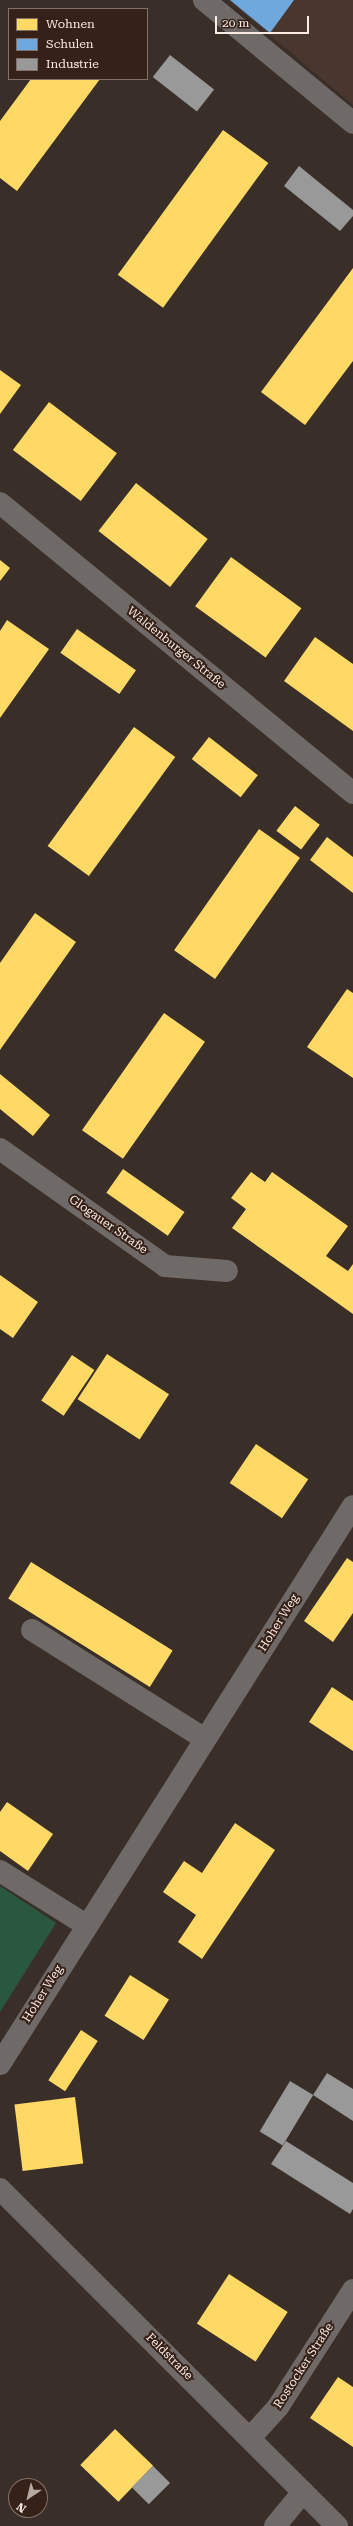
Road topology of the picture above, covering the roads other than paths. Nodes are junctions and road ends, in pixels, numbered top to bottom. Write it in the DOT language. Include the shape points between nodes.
graph roads {
  1 [pos="204,0"];
  2 [pos="353,123"];
  3 [pos="0,503"];
  4 [pos="353,793"];
  5 [pos="1,1152"];
  6 [pos="228,1271"];
  7 [pos="353,1506"];
  8 [pos="32,1630"];
  9 [pos="205,1739"];
  10 [pos="0,1871"];
  11 [pos="86,1924"];
  12 [pos="0,2064"];
  13 [pos="0,2189"];
  14 [pos="353,2290"];
  15 [pos="250,2438"];
  16 [pos="304,2492"];
  17 [pos="275,2526"];
  18 [pos="337,2526"];
  1 -- 2 [label="street"];
  3 -- 4 [label="street, Waldenburger Straße"];
  5 -- 6 [label="street, Glogauer Straße" via="165,1266"];
  7 -- 9 [label="street, Hoher Weg"];
  8 -- 9 [label="street"];
  9 -- 11 [label="street, Hoher Weg"];
  10 -- 11 [label="street"];
  11 -- 12 [label="street, Hoher Weg"];
  13 -- 15 [label="street, Feldstraße"];
  14 -- 15 [label="street, Rostocker Straße" via="278,2407"];
  15 -- 16 [label="street, Feldstraße"];
  16 -- 17 [label="street"];
  16 -- 18 [label="street, Feldstraße"];
}
